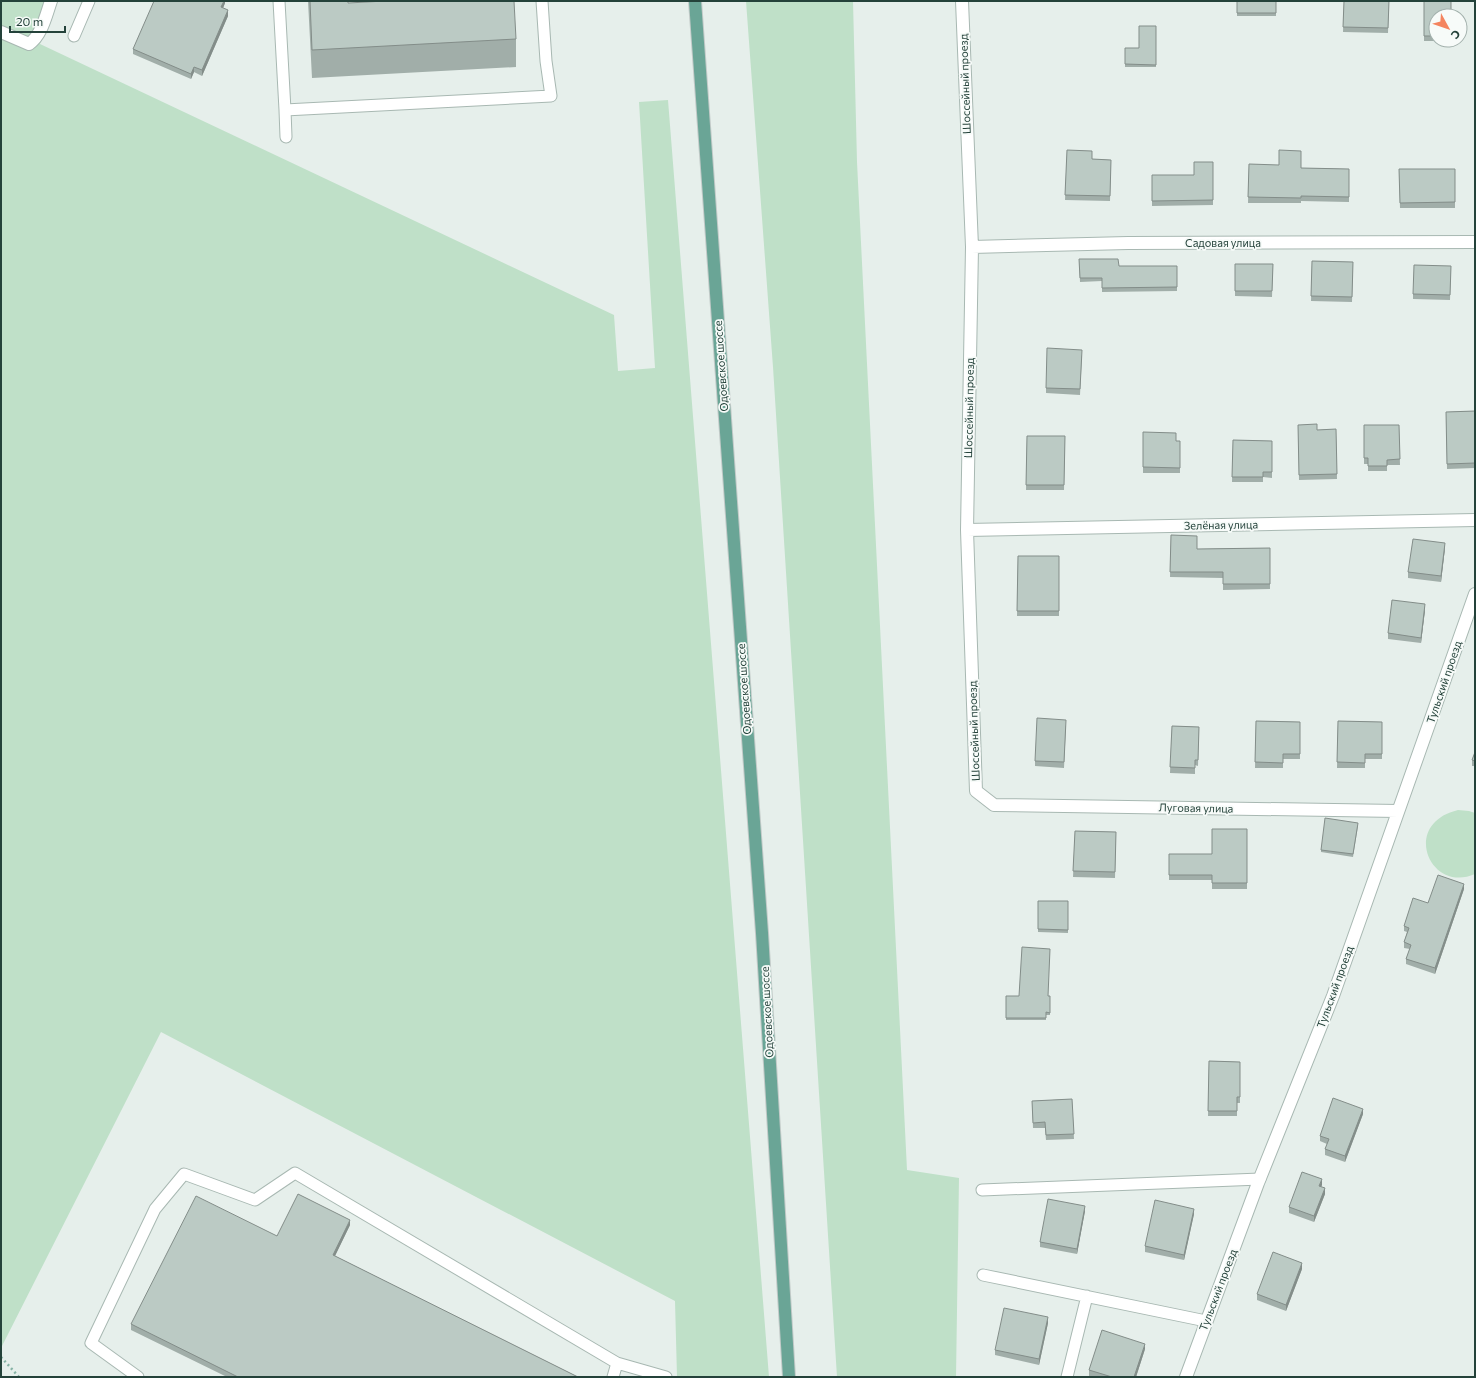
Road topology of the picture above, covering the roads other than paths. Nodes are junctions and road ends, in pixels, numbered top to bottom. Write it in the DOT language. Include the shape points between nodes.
graph roads {
  1 [pos="52,1"];
  2 [pos="89,1"];
  3 [pos="279,1"];
  4 [pos="542,1"];
  5 [pos="695,1"];
  6 [pos="962,1"];
  7 [pos="1,32"];
  8 [pos="74,36"];
  9 [pos="285,110"];
  10 [pos="286,137"];
  11 [pos="1475,242"];
  12 [pos="972,247"];
  13 [pos="1475,520"];
  14 [pos="967,530"];
  15 [pos="1475,594"];
  16 [pos="994,805"];
  17 [pos="1398,811"];
  18 [pos="1260,1179"];
  19 [pos="982,1190"];
  20 [pos="982,1275"];
  21 [pos="1086,1296"];
  22 [pos="1206,1321"];
  23 [pos="617,1363"];
  24 [pos="644,1374"];
  25 [pos="138,1377"];
  26 [pos="613,1377"];
  27 [pos="666,1377"];
  28 [pos="789,1377"];
  29 [pos="1067,1377"];
  30 [pos="1186,1377"];
  1 -- 7 [label="street" via="39,34 29,44"];
  2 -- 8 [label="lane"];
  3 -- 9 [label="lane"];
  4 -- 9 [label="lane" via="551,96"];
  5 -- 28 [label="main road, Одоевское шоссе" via="762,933"];
  6 -- 12 [label="street, Шоссейный проезд"];
  9 -- 10 [label="lane"];
  11 -- 12 [label="street, Садовая улица" via="1128,243"];
  12 -- 14 [label="street, Шоссейный проезд"];
  13 -- 14 [label="street, Зелёная улица"];
  14 -- 16 [label="street, Шоссейный проезд" via="976,791"];
  15 -- 17 [label="street, Тульский проезд"];
  16 -- 17 [label="street, Луговая улица"];
  17 -- 18 [label="street, Тульский проезд" via="1333,996"];
  18 -- 19 [label="lane"];
  18 -- 22 [label="street, Тульский проезд"];
  20 -- 21 [label="lane"];
  21 -- 22 [label="lane"];
  21 -- 29 [label="lane"];
  22 -- 30 [label="street, Тульский проезд"];
  23 -- 24 [label="lane"];
  23 -- 25 [label="lane" via="294,1174 255,1200 184,1174 155,1209 91,1342"];
  23 -- 26 [label="lane"];
  24 -- 27 [label="lane"];
}
